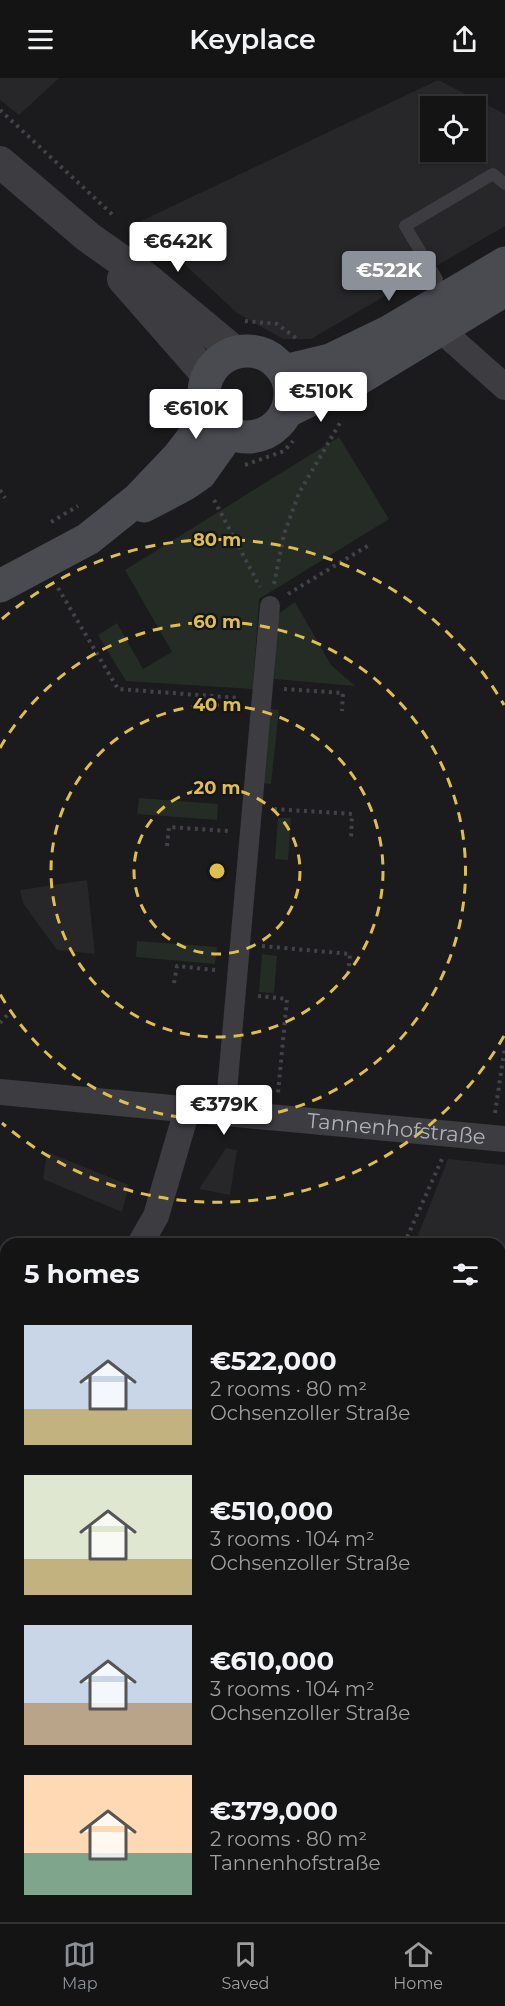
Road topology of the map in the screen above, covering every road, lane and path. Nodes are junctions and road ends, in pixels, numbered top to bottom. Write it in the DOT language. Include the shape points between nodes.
graph roads {
  1 [pos="0,110"];
  2 [pos="0,162"];
  3 [pos="505,184"];
  4 [pos="119,221"];
  5 [pos="88,237"];
  6 [pos="505,263"];
  7 [pos="505,290"];
  8 [pos="438,317"];
  9 [pos="239,337"];
  10 [pos="303,344"];
  11 [pos="284,371"];
  12 [pos="208,376"];
  13 [pos="505,387"];
  14 [pos="336,390"];
  15 [pos="206,408"];
  16 [pos="286,412"];
  17 [pos="229,433"];
  18 [pos="200,474"];
  19 [pos="0,490"];
  20 [pos="5,498"];
  21 [pos="78,505"];
  22 [pos="47,524"];
  23 [pos="106,526"];
  24 [pos="369,544"];
  25 [pos="44,564"];
  26 [pos="0,585"];
  27 [pos="270,606"];
  28 [pos="262,693"];
  29 [pos="342,711"];
  30 [pos="252,808"];
  31 [pos="250,832"];
  32 [pos="351,840"];
  33 [pos="167,846"];
  34 [pos="240,944"];
  35 [pos="238,973"];
  36 [pos="348,976"];
  37 [pos="174,983"];
  38 [pos="236,994"];
  39 [pos="10,1012"];
  40 [pos="0,1023"];
  41 [pos="505,1046"];
  42 [pos="500,1084"];
  43 [pos="0,1092"];
  44 [pos="187,1110"];
  45 [pos="225,1114"];
  46 [pos="275,1118"];
  47 [pos="453,1133"];
  48 [pos="505,1139"];
  49 [pos="143,1238"];
  50 [pos="407,1238"];
  1 -- 4 [label="path"];
  2 -- 5 [label="street"];
  3 -- 8 [label="lane" via="493,174 405,226 437,279"];
  5 -- 9 [label="street"];
  5 -- 12 [label="street"];
  6 -- 8 [label="main road"];
  7 -- 8 [label="main road"];
  8 -- 11 [label="main road" via="390,332 330,360"];
  8 -- 13 [label="street"];
  8 -- 14 [label="main road" via="347,386"];
  9 -- 10 [label="path" via="277,324"];
  9 -- 11 [label="main road" via="249,350 275,360"];
  9 -- 12 [label="main road"];
  11 -- 16 [label="main road" via="290,398"];
  12 -- 15 [label="main road"];
  14 -- 16 [label="main road"];
  14 -- 27 [label="path" via="348,408 299,493 284,534"];
  15 -- 17 [label="main road" via="215,423"];
  15 -- 23 [label="main road" via="194,436 178,457"];
  16 -- 17 [label="main road" via="279,423 255,436"];
  17 -- 18 [label="main road"];
  18 -- 23 [label="main road"];
  18 -- 27 [label="path"];
  19 -- 20 [label="path"];
  21 -- 22 [label="path"];
  23 -- 25 [label="main road"];
  24 -- 27 [label="path"];
  25 -- 26 [label="main road"];
  25 -- 28 [label="path" via="118,689"];
  27 -- 28 [label="street"];
  28 -- 29 [label="path" via="343,693"];
  28 -- 30 [label="street"];
  30 -- 31 [label="street"];
  30 -- 32 [label="path" via="352,814"];
  31 -- 33 [label="path" via="169,827"];
  31 -- 34 [label="street"];
  34 -- 35 [label="street"];
  34 -- 36 [label="path" via="351,954"];
  35 -- 37 [label="path" via="177,966"];
  35 -- 38 [label="street"];
  38 -- 45 [label="street"];
  38 -- 46 [label="path" via="288,999"];
  39 -- 40 [label="path"];
  41 -- 42 [label="path"];
  43 -- 44 [label="street, Tannenhofstraße"];
  44 -- 45 [label="street, Tannenhofstraße"];
  44 -- 49 [label="street" via="156,1216"];
  45 -- 46 [label="street, Tannenhofstraße"];
  46 -- 47 [label="street, Tannenhofstraße"];
  47 -- 48 [label="street, Tannenhofstraße"];
  47 -- 50 [label="path"];
}
